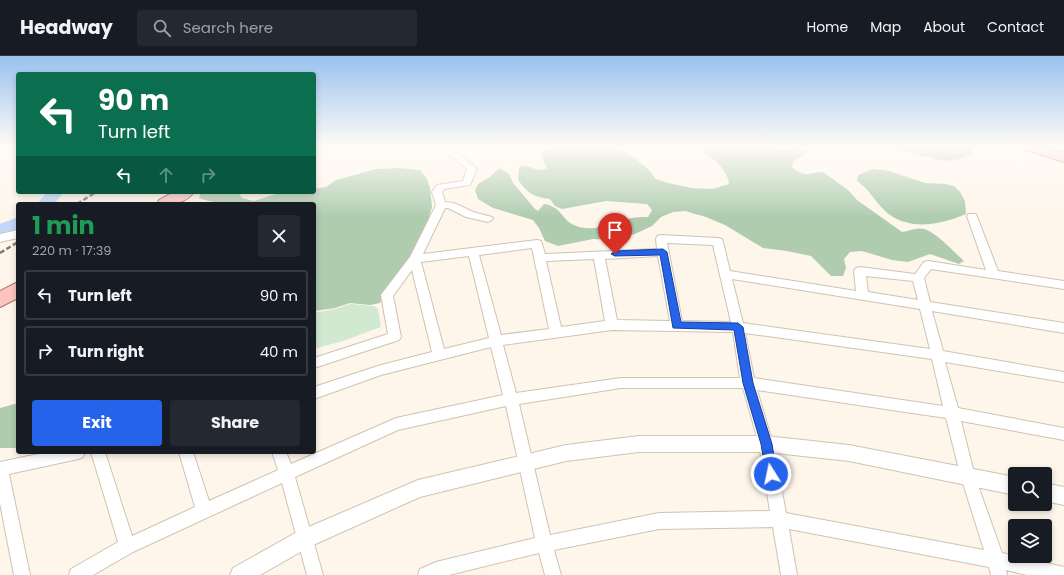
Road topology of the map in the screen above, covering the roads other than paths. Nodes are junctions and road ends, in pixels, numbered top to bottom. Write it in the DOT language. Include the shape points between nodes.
graph roads {
  1 [pos="472,170"];
  2 [pos="182,194"];
  3 [pos="168,202"];
  4 [pos="441,205"];
  5 [pos="972,216"];
  6 [pos="488,219"];
  7 [pos="16,234"];
  8 [pos="0,238"];
  9 [pos="473,252"];
  10 [pos="663,252"];
  11 [pos="599,254"];
  12 [pos="540,258"];
  13 [pos="415,259"];
  14 [pos="725,274"];
  15 [pos="994,275"];
  16 [pos="918,278"];
  17 [pos="1064,285"];
  18 [pos="16,290"];
  19 [pos="862,296"];
  20 [pos="0,300"];
  21 [pos="925,306"];
  22 [pos="612,325"];
  23 [pos="677,326"];
  24 [pos="738,327"];
  25 [pos="1064,328"];
  26 [pos="556,332"];
  27 [pos="496,341"];
  28 [pos="439,355"];
  29 [pos="937,356"];
  30 [pos="316,362"];
  31 [pos="1064,377"];
  32 [pos="748,383"];
  33 [pos="316,392"];
  34 [pos="511,399"];
  35 [pos="952,413"];
  36 [pos="1064,434"];
  37 [pos="766,444"];
  38 [pos="69,454"];
  39 [pos="99,454"];
  40 [pos="187,454"];
  41 [pos="280,454"];
  42 [pos="525,463"];
  43 [pos="1,469"];
  44 [pos="287,472"];
  45 [pos="968,477"];
  46 [pos="1008,485"];
  47 [pos="1052,493"];
  48 [pos="1064,496"];
  49 [pos="204,511"];
  50 [pos="779,519"];
  51 [pos="304,538"];
  52 [pos="544,544"];
  53 [pos="127,546"];
  54 [pos="998,567"];
  55 [pos="22,575"];
  56 [pos="77,575"];
  57 [pos="240,575"];
  58 [pos="315,575"];
  59 [pos="426,575"];
  60 [pos="553,575"];
  61 [pos="789,575"];
  62 [pos="1064,575"];
  1 -- 4 [label="street" via="467,183 440,187 437,192"];
  2 -- 3 [label="main road"];
  4 -- 6 [label="street"];
  4 -- 13 [label="street"];
  5 -- 15 [label="street"];
  7 -- 8 [label="street"];
  9 -- 12 [label="street" via="537,244"];
  9 -- 13 [label="street"];
  9 -- 27 [label="street"];
  10 -- 11 [label="street"];
  10 -- 14 [label="street" via="661,239 718,242"];
  10 -- 23 [label="street"];
  11 -- 12 [label="street"];
  11 -- 22 [label="street"];
  12 -- 26 [label="street"];
  13 -- 28 [label="street"];
  13 -- 30 [label="street" via="387,295 395,337"];
  14 -- 19 [label="street"];
  14 -- 24 [label="street"];
  15 -- 16 [label="street" via="928,265"];
  15 -- 17 [label="street"];
  16 -- 19 [label="street" via="860,271"];
  16 -- 21 [label="street"];
  18 -- 20 [label="main road"];
  19 -- 21 [label="street"];
  21 -- 25 [label="street"];
  21 -- 29 [label="street"];
  22 -- 23 [label="street"];
  22 -- 26 [label="street"];
  23 -- 24 [label="street"];
  24 -- 29 [label="street"];
  24 -- 32 [label="street"];
  26 -- 27 [label="street"];
  27 -- 28 [label="street"];
  27 -- 34 [label="street"];
  28 -- 33 [label="street" via="381,370"];
  29 -- 31 [label="street"];
  29 -- 35 [label="street"];
  32 -- 34 [label="street" via="621,383"];
  32 -- 35 [label="street"];
  32 -- 37 [label="street"];
  34 -- 42 [label="street"];
  34 -- 44 [label="street" via="396,424"];
  35 -- 36 [label="street"];
  35 -- 45 [label="street"];
  37 -- 42 [label="street" via="639,444 566,453"];
  37 -- 45 [label="street" via="850,453"];
  37 -- 50 [label="street"];
  38 -- 43 [label="street"];
  39 -- 53 [label="street"];
  40 -- 49 [label="street"];
  41 -- 44 [label="street"];
  42 -- 51 [label="street" via="418,489"];
  42 -- 52 [label="street"];
  43 -- 55 [label="street"];
  44 -- 49 [label="street"];
  44 -- 51 [label="street"];
  45 -- 46 [label="street"];
  45 -- 54 [label="street"];
  47 -- 48 [label="street"];
  49 -- 53 [label="street"];
  50 -- 52 [label="street" via="659,521"];
  50 -- 54 [label="street"];
  50 -- 61 [label="street"];
  51 -- 57 [label="street"];
  51 -- 58 [label="street"];
  52 -- 59 [label="street" via="436,570"];
  52 -- 60 [label="street"];
  53 -- 56 [label="street"];
  54 -- 62 [label="street"];
}
